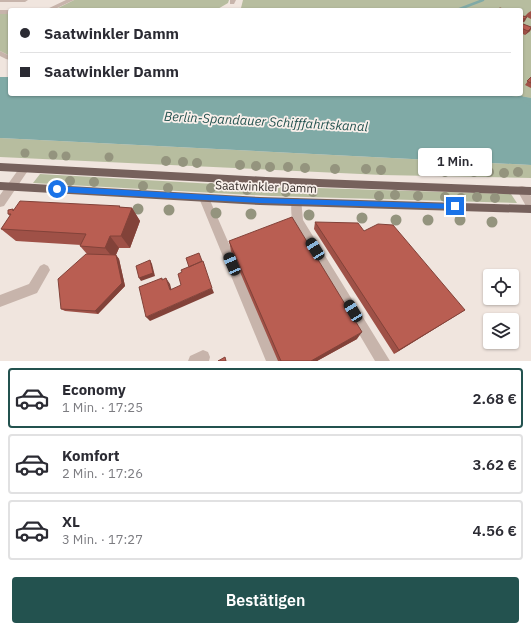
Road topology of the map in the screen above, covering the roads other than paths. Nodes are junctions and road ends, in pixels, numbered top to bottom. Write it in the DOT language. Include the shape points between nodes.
graph roads {
  1 [pos="0,0"];
  2 [pos="25,0"];
  3 [pos="71,0"];
  4 [pos="53,8"];
  5 [pos="0,54"];
  6 [pos="8,58"];
  7 [pos="0,167"];
  8 [pos="24,169"];
  9 [pos="0,186"];
  10 [pos="12,186"];
  11 [pos="527,191"];
  12 [pos="204,198"];
  13 [pos="297,202"];
  14 [pos="0,203"];
  15 [pos="531,205"];
  16 [pos="531,209"];
  17 [pos="44,270"];
  18 [pos="0,301"];
  19 [pos="273,361"];
  20 [pos="383,361"];
  1 -- 2 [label="street"];
  3 -- 4 [label="street"];
  5 -- 6 [label="street"];
  7 -- 8 [label="main road, Saatwinkler Damm"];
  8 -- 10 [label="street"];
  8 -- 11 [label="main road, Saatwinkler Damm"];
  9 -- 10 [label="main road, Saatwinkler Damm"];
  10 -- 12 [label="main road, Saatwinkler Damm"];
  10 -- 14 [label="street"];
  11 -- 15 [label="street"];
  12 -- 13 [label="main road, Saatwinkler Damm"];
  12 -- 19 [label="street"];
  13 -- 16 [label="main road, Saatwinkler Damm"];
  13 -- 20 [label="street" via="298,221"];
  17 -- 18 [label="street" via="34,288"];
}
